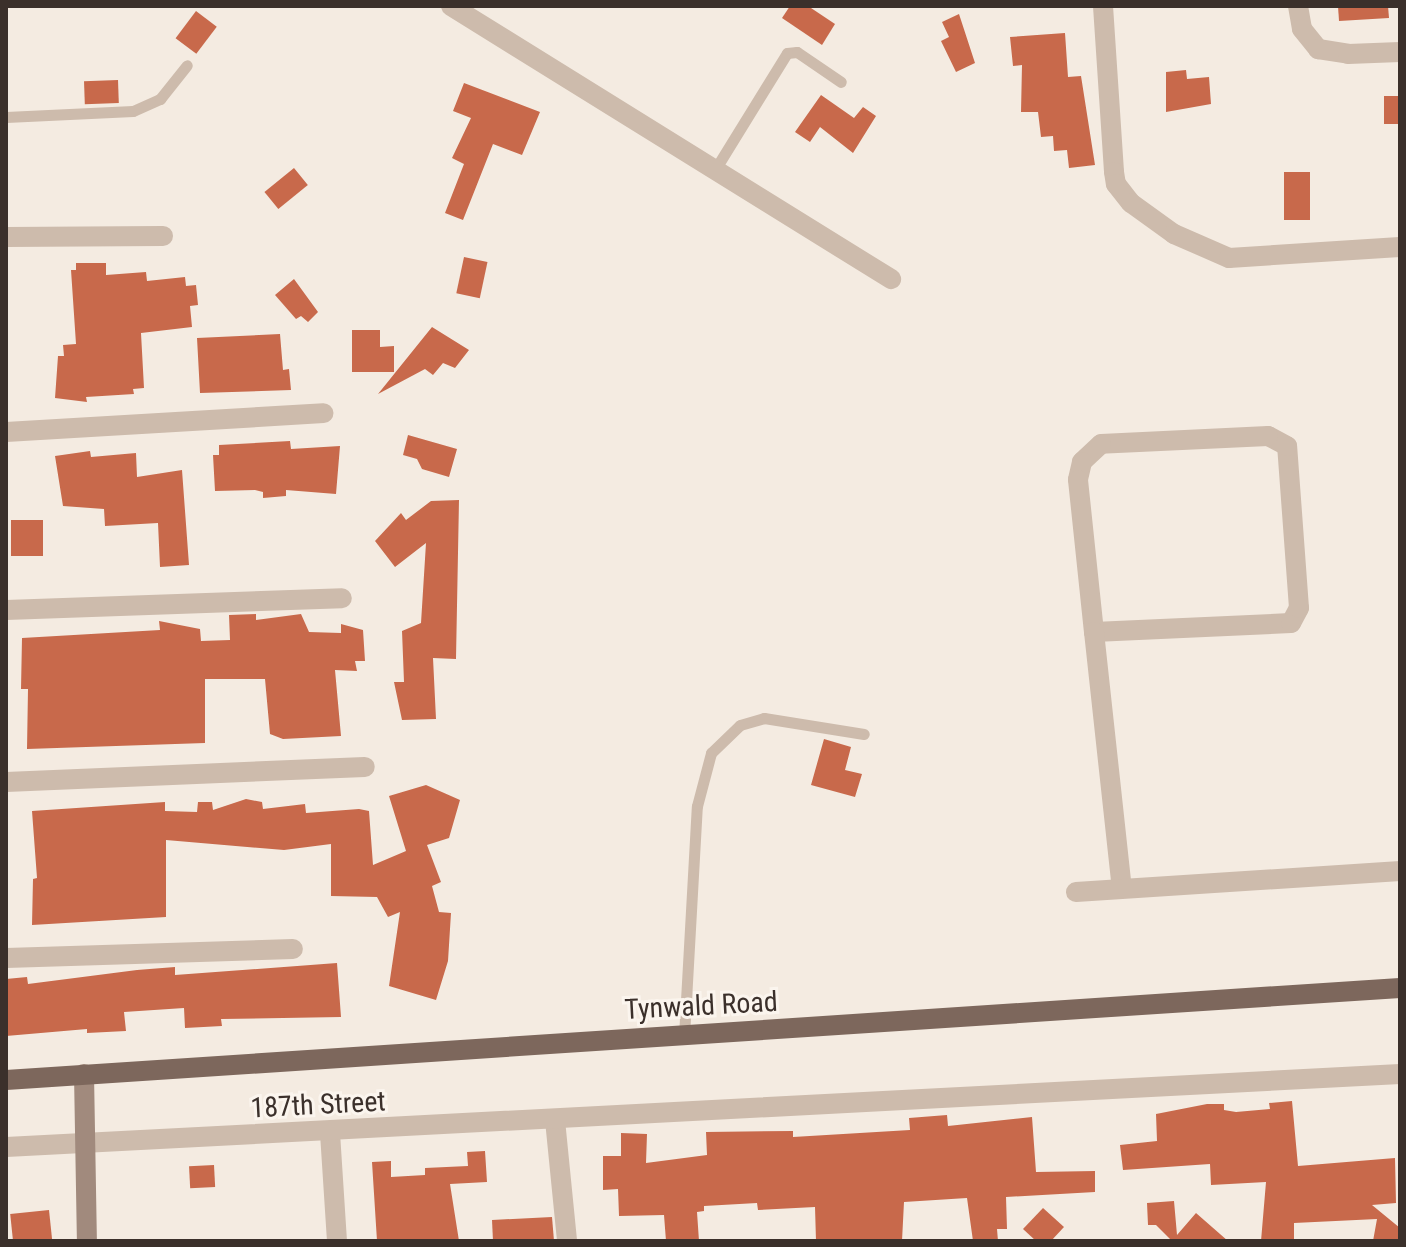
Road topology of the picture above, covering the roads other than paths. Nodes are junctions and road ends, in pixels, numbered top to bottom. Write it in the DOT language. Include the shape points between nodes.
graph roads {
  1 [pos="451,6"];
  2 [pos="1103,6"];
  3 [pos="1298,6"];
  4 [pos="1400,52"];
  5 [pos="187,65"];
  6 [pos="841,82"];
  7 [pos="6,117"];
  8 [pos="716,168"];
  9 [pos="163,236"];
  10 [pos="6,237"];
  11 [pos="1400,247"];
  12 [pos="891,279"];
  13 [pos="323,413"];
  14 [pos="6,432"];
  15 [pos="342,598"];
  16 [pos="6,610"];
  17 [pos="1094,632"];
  18 [pos="864,734"];
  19 [pos="365,767"];
  20 [pos="6,782"];
  21 [pos="1400,871"];
  22 [pos="1122,888"];
  23 [pos="1076,892"];
  24 [pos="293,949"];
  25 [pos="6,958"];
  26 [pos="1400,988"];
  27 [pos="684,1036"];
  28 [pos="84,1074"];
  29 [pos="1400,1074"];
  30 [pos="6,1080"];
  31 [pos="555,1120"];
  32 [pos="330,1133"];
  33 [pos="84,1144"];
  34 [pos="6,1147"];
  35 [pos="87,1241"];
  36 [pos="337,1241"];
  37 [pos="567,1241"];
  1 -- 8 [label="street"];
  2 -- 11 [label="street" via="1114,172 1116,184 1131,203 1174,234 1229,258"];
  3 -- 4 [label="street" via="1302,29 1318,49"];
  5 -- 7 [label="lane" via="160,99 133,111"];
  6 -- 8 [label="lane" via="797,52 787,53"];
  8 -- 12 [label="street"];
  9 -- 10 [label="street"];
  13 -- 14 [label="street"];
  15 -- 16 [label="street"];
  17 -- 17 [label="street" via="1078,480 1082,462 1092,451 1101,444 1268,436 1287,446 1299,608 1291,623"];
  17 -- 22 [label="street"];
  18 -- 27 [label="lane" via="764,718 740,725 711,753 697,806"];
  19 -- 20 [label="street"];
  21 -- 22 [label="street"];
  22 -- 23 [label="street"];
  24 -- 25 [label="street"];
  26 -- 27 [label="main road, Tynwald Road"];
  27 -- 28 [label="main road, Tynwald Road"];
  28 -- 30 [label="main road, Tynwald Road"];
  28 -- 33 [label="street"];
  29 -- 31 [label="street, 187th Street"];
  31 -- 32 [label="street, 187th Street"];
  31 -- 37 [label="street"];
  32 -- 33 [label="street, 187th Street"];
  32 -- 36 [label="street"];
  33 -- 34 [label="street, 187th Street"];
  33 -- 35 [label="street"];
}
